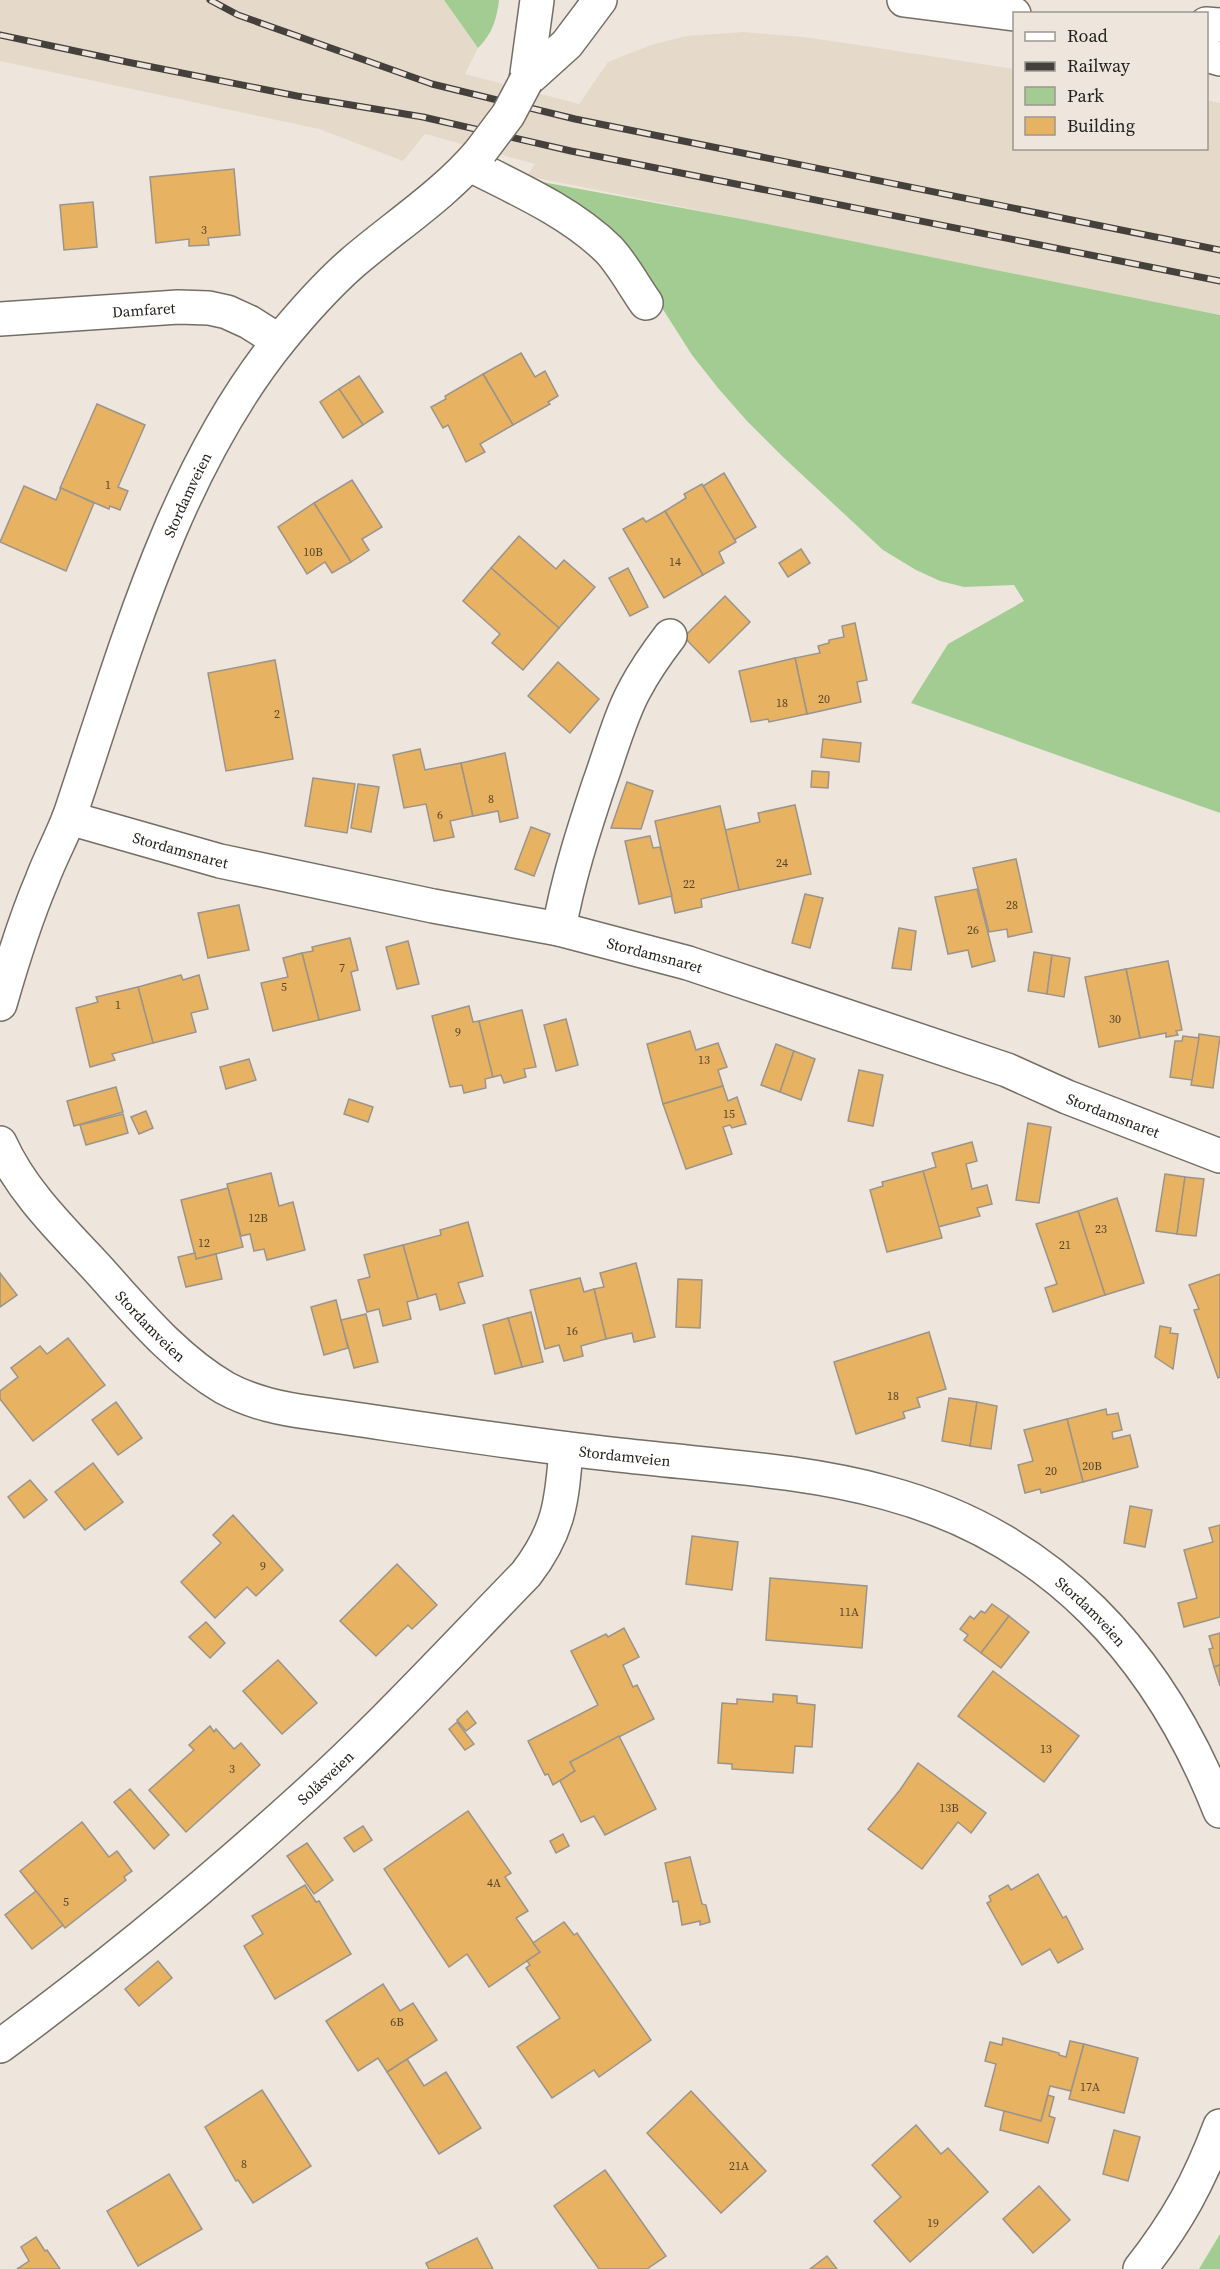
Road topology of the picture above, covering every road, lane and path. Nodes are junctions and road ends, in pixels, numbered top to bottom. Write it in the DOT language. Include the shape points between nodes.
graph roads {
  1 [pos="537,0"];
  2 [pos="600,0"];
  3 [pos="904,0"];
  4 [pos="1013,14"];
  5 [pos="537,62"];
  6 [pos="475,158"];
  7 [pos="646,303"];
  8 [pos="0,319"];
  9 [pos="279,341"];
  10 [pos="670,636"];
  11 [pos="69,818"];
  12 [pos="559,929"];
  13 [pos="0,1004"];
  14 [pos="0,1143"];
  15 [pos="1220,1156"];
  16 [pos="566,1449"];
  17 [pos="1220,1811"];
  18 [pos="0,2046"];
  19 [pos="1220,2126"];
  20 [pos="1140,2269"];
  1 -- 5 [label="street, Stordamveien"];
  2 -- 5 [label="street, Stordamveien" via="567,44"];
  3 -- 4 [label="street"];
  5 -- 6 [label="street, Stordamveien, bridge" via="508,115"];
  6 -- 7 [label="street" via="597,239 611,252"];
  6 -- 9 [label="street, Stordamveien" via="352,264"];
  8 -- 9 [label="street, Damfaret" via="178,306 209,308 249,322"];
  9 -- 11 [label="street, Stordamveien" via="214,441 156,565"];
  10 -- 12 [label="street" via="634,690 612,747 577,848"];
  11 -- 12 [label="street, Stordamsnaret" via="219,861"];
  11 -- 13 [label="street, Stordamveien" via="41,881"];
  12 -- 15 [label="street, Stordamsnaret" via="688,963 1007,1070"];
  14 -- 16 [label="street, Stordamveien" via="42,1208 156,1333 186,1360 244,1398 292,1410"];
  16 -- 17 [label="street, Stordamveien" via="855,1485 962,1518 1001,1539 1077,1595 1135,1656 1181,1728"];
  16 -- 18 [label="street, Solåsveien" via="560,1511 541,1555 518,1583 296,1805 77,1989"];
  19 -- 20 [label="street" via="1187,2202"];
}
